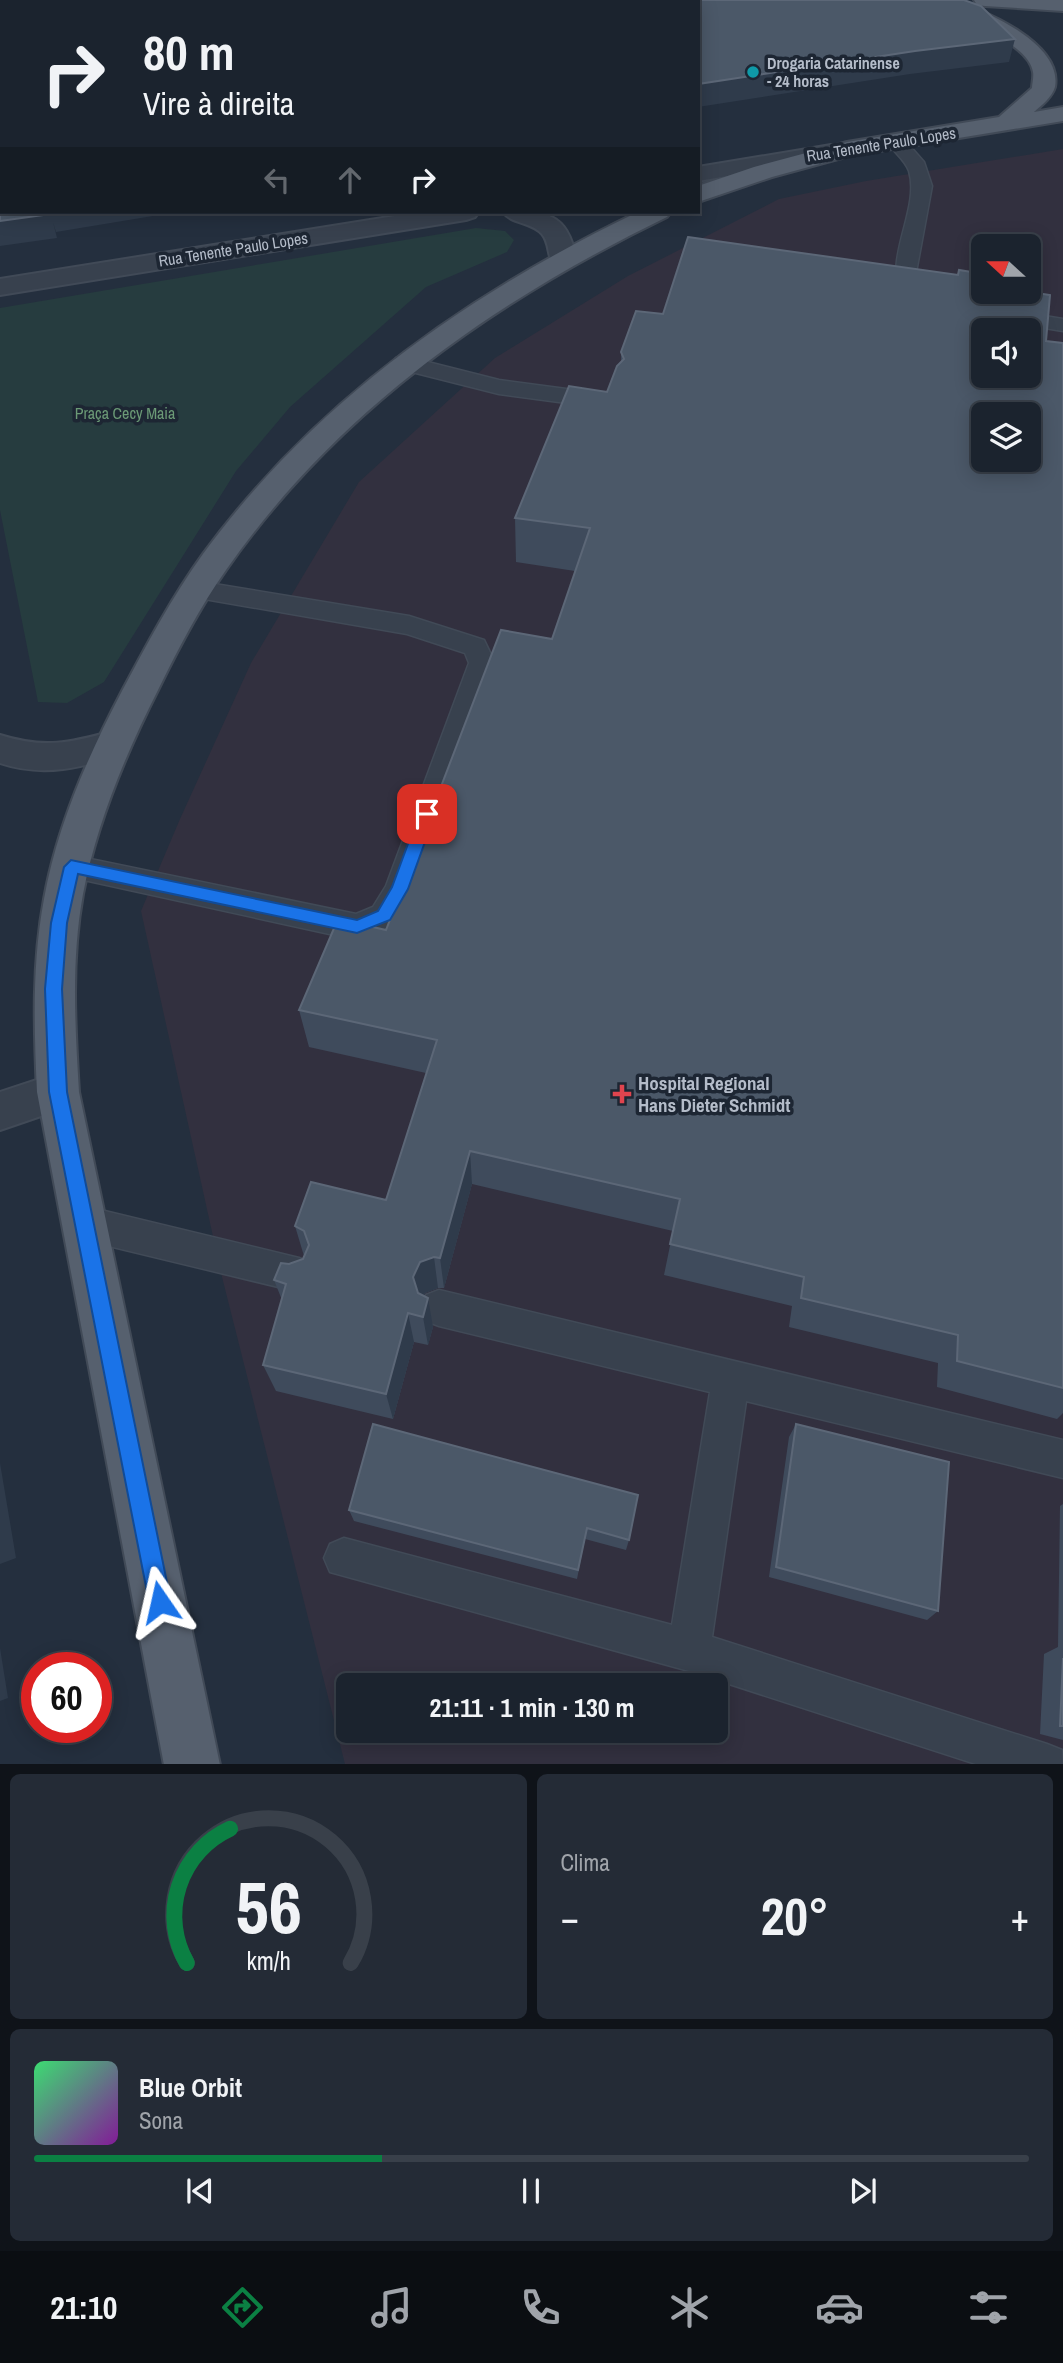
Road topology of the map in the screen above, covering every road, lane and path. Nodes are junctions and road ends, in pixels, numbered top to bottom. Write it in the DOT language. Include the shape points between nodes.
graph roads {
  1 [pos="926,0"];
  2 [pos="985,0"];
  3 [pos="1063,5"];
  4 [pos="1063,114"];
  5 [pos="1007,123"];
  6 [pos="895,141"];
  7 [pos="846,149"];
  8 [pos="700,174"];
  9 [pos="700,194"];
  10 [pos="454,214"];
  11 [pos="521,214"];
  12 [pos="654,214"];
  13 [pos="563,260"];
  14 [pos="0,287"];
  15 [pos="946,305"];
  16 [pos="985,312"];
  17 [pos="1063,325"];
  18 [pos="404,363"];
  19 [pos="608,401"];
  20 [pos="196,590"];
  21 [pos="113,744"];
  22 [pos="0,748"];
  23 [pos="71,867"];
  24 [pos="58,1092"];
  25 [pos="0,1111"];
  26 [pos="84,1223"];
  27 [pos="299,1275"];
  28 [pos="439,1308"];
  29 [pos="731,1379"];
  30 [pos="1063,1459"];
  31 [pos="344,1558"];
  32 [pos="689,1650"];
  33 [pos="192,1764"];
  34 [pos="1044,1764"];
  1 -- 5 [label="main road" via="1013,33 1045,60 1048,76 1043,89"];
  2 -- 3 [label="main road"];
  4 -- 5 [label="main road, Rua Tenente Paulo Lopes"];
  5 -- 6 [label="main road, Rua Tenente Paulo Lopes"];
  6 -- 7 [label="main road, Rua Tenente Paulo Lopes"];
  6 -- 15 [label="lane" via="917,166 922,186 905,278 911,293"];
  7 -- 8 [label="street, Rua Tenente Paulo Lopes"];
  7 -- 9 [label="main road"];
  10 -- 14 [label="street, Rua Tenente Paulo Lopes"];
  11 -- 13 [label="street" via="551,227 561,241"];
  12 -- 13 [label="main road"];
  13 -- 18 [label="main road"];
  16 -- 17 [label="lane"];
  18 -- 19 [label="lane" via="499,387"];
  18 -- 20 [label="main road" via="328,430 268,494"];
  20 -- 21 [label="main road"];
  20 -- 23 [label="lane" via="409,625 475,647 482,663 400,889 384,915 357,927"];
  21 -- 22 [label="street" via="57,760 19,757"];
  21 -- 23 [label="main road"];
  23 -- 24 [label="main road" via="59,923 53,989"];
  24 -- 25 [label="street"];
  24 -- 26 [label="main road"];
  26 -- 27 [label="lane"];
  26 -- 33 [label="main road"];
  28 -- 29 [label="lane"];
  29 -- 30 [label="lane"];
  29 -- 32 [label="lane"];
  31 -- 32 [label="lane"];
  32 -- 34 [label="lane"];
}
